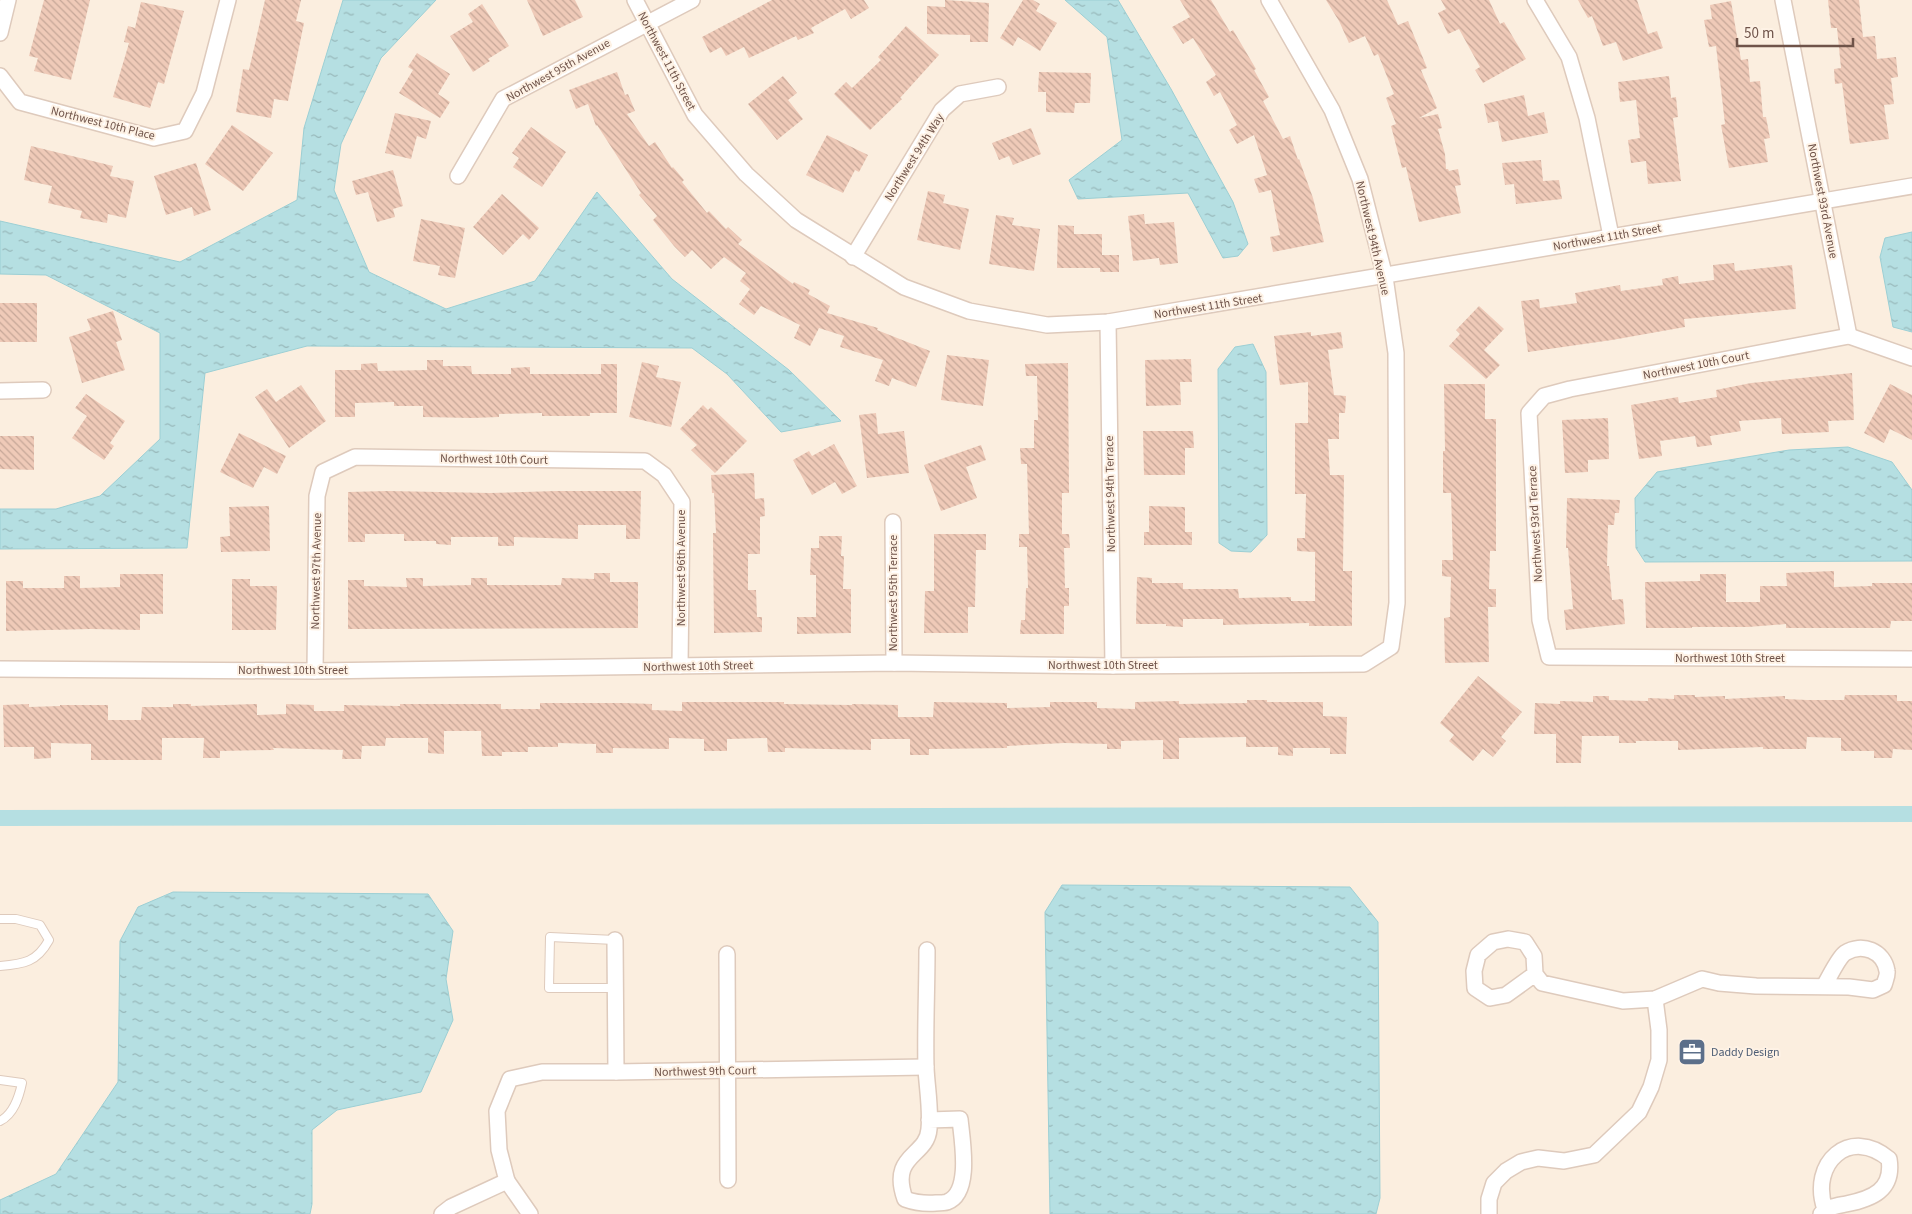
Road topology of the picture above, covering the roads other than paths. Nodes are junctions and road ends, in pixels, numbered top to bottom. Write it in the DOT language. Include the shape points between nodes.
graph roads {
  1 [pos="8,0"];
  2 [pos="228,0"];
  3 [pos="635,0"];
  4 [pos="692,0"];
  5 [pos="1269,0"];
  6 [pos="1535,0"];
  7 [pos="1783,0"];
  8 [pos="646,23"];
  9 [pos="0,34"];
  10 [pos="0,76"];
  11 [pos="998,87"];
  12 [pos="458,176"];
  13 [pos="1912,186"];
  14 [pos="1822,200"];
  15 [pos="1611,236"];
  16 [pos="853,257"];
  17 [pos="1385,277"];
  18 [pos="1108,322"];
  19 [pos="1849,336"];
  20 [pos="1912,358"];
  21 [pos="43,390"];
  22 [pos="0,391"];
  23 [pos="1544,396"];
  24 [pos="323,472"];
  25 [pos="664,475"];
  26 [pos="893,522"];
  27 [pos="1391,647"];
  28 [pos="1549,657"];
  29 [pos="1912,659"];
  30 [pos="894,663"];
  31 [pos="680,666"];
  32 [pos="1112,666"];
  33 [pos="0,669"];
  34 [pos="315,671"];
  35 [pos="0,919"];
  36 [pos="615,940"];
  37 [pos="927,950"];
  38 [pos="727,954"];
  39 [pos="0,966"];
  40 [pos="1535,974"];
  41 [pos="1824,986"];
  42 [pos="615,988"];
  43 [pos="1655,999"];
  44 [pos="926,1067"];
  45 [pos="728,1071"];
  46 [pos="616,1072"];
  47 [pos="0,1080"];
  48 [pos="929,1120"];
  49 [pos="0,1121"];
  50 [pos="728,1180"];
  51 [pos="507,1181"];
  52 [pos="1823,1211"];
  53 [pos="442,1214"];
  54 [pos="530,1214"];
  55 [pos="1490,1214"];
  1 -- 9 [label="street"];
  2 -- 10 [label="street, Northwest 10th Place" via="204,93 185,131 154,138 20,102"];
  3 -- 8 [label="street, Northwest 11th Street"];
  4 -- 8 [label="street, Northwest 95th Avenue"];
  5 -- 17 [label="street, Northwest 94th Avenue" via="1332,110 1360,179"];
  6 -- 15 [label="street" via="1569,58 1588,118"];
  7 -- 14 [label="street, Northwest 93rd Avenue"];
  8 -- 12 [label="street, Northwest 95th Avenue" via="503,99"];
  8 -- 16 [label="street, Northwest 11th Street" via="694,115 746,174 796,220"];
  11 -- 16 [label="street, Northwest 94th Way" via="960,94 942,110"];
  13 -- 14 [label="street, Northwest 11th Street"];
  14 -- 15 [label="street, Northwest 11th Street"];
  14 -- 19 [label="street, Northwest 93rd Avenue"];
  15 -- 17 [label="street, Northwest 11th Street"];
  16 -- 18 [label="street, Northwest 11th Street" via="904,287 969,311 1047,325"];
  17 -- 18 [label="street, Northwest 11th Street"];
  17 -- 27 [label="street, Northwest 94th Avenue" via="1396,353 1397,603"];
  18 -- 32 [label="street, Northwest 94th Terrace"];
  19 -- 20 [label="street"];
  19 -- 23 [label="street, Northwest 10th Court"];
  21 -- 22 [label="street"];
  23 -- 28 [label="street, Northwest 93rd Terrace" via="1529,412 1540,620"];
  24 -- 25 [label="street, Northwest 10th Court" via="355,457 645,461"];
  24 -- 34 [label="street, Northwest 97th Avenue" via="318,496"];
  25 -- 31 [label="street, Northwest 96th Avenue" via="682,502"];
  26 -- 30 [label="street, Northwest 95th Terrace"];
  27 -- 32 [label="street, Northwest 10th Street" via="1364,664"];
  28 -- 29 [label="street, Northwest 10th Street"];
  30 -- 31 [label="street, Northwest 10th Street"];
  30 -- 32 [label="street, Northwest 10th Street"];
  31 -- 34 [label="street, Northwest 10th Street"];
  33 -- 34 [label="street, Northwest 10th Street"];
  35 -- 39 [label="lane" via="40,925 49,940 42,954 20,965"];
  36 -- 42 [label="street"];
  36 -- 42 [label="lane" via="550,937 549,988"];
  37 -- 44 [label="street"];
  38 -- 45 [label="street"];
  40 -- 40 [label="street" via="1506,995 1490,998 1475,988 1474,971 1478,955 1493,942 1508,938 1525,942 1534,956"];
  40 -- 43 [label="street" via="1542,983 1623,1001"];
  41 -- 43 [label="street" via="1756,986 1702,979"];
  42 -- 46 [label="street"];
  43 -- 55 [label="street" via="1659,1060 1639,1112 1594,1154 1564,1161 1538,1158 1521,1162 1506,1171 1494,1182 1489,1200"];
  44 -- 45 [label="street, Northwest 9th Court"];
  44 -- 48 [label="street"];
  45 -- 46 [label="street, Northwest 9th Court"];
  45 -- 50 [label="street"];
  46 -- 51 [label="street" via="542,1072 510,1079 497,1111 499,1150"];
  47 -- 49 [label="lane" via="22,1084 18,1100"];
  48 -- 48 [label="street" via="926,1142 908,1158 902,1170 901,1187 906,1199 917,1203 947,1202 962,1186 960,1119"];
  51 -- 53 [label="street"];
  51 -- 54 [label="street"];
  52 -- 52 [label="street" via="1878,1193 1887,1182 1891,1169 1889,1159 1867,1148 1850,1147 1837,1152 1827,1165 1821,1184"];
}
